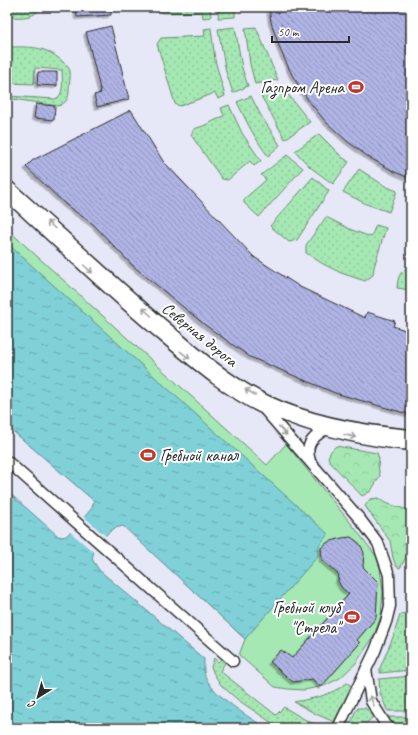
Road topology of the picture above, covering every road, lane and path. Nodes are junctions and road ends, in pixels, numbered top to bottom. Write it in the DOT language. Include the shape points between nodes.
graph roads {
  1 [pos="7,184"];
  2 [pos="7,195"];
  3 [pos="263,404"];
  4 [pos="325,426"];
  5 [pos="411,435"];
  6 [pos="411,445"];
  7 [pos="7,461"];
  8 [pos="311,463"];
  9 [pos="233,661"];
  10 [pos="366,669"];
  11 [pos="338,728"];
  12 [pos="390,728"];
  3 -- 1 [label="street, Северная дорога, one-way" via="145,310"];
  2 -- 3 [label="street, Северная дорога, one-way" via="181,351 244,398"];
  3 -- 4 [label="street, Северная дорога"];
  3 -- 8 [label="street, one-way"];
  4 -- 5 [label="street, Северная дорога"];
  4 -- 6 [label="street, Северная дорога, one-way" via="365,439"];
  4 -- 8 [label="street" via="310,441 308,455"];
  7 -- 9 [label="street"];
  8 -- 10 [label="street" via="378,544 389,575 390,606 380,639"];
  10 -- 11 [label="street"];
  12 -- 10 [label="street, one-way" via="371,701"];
}
